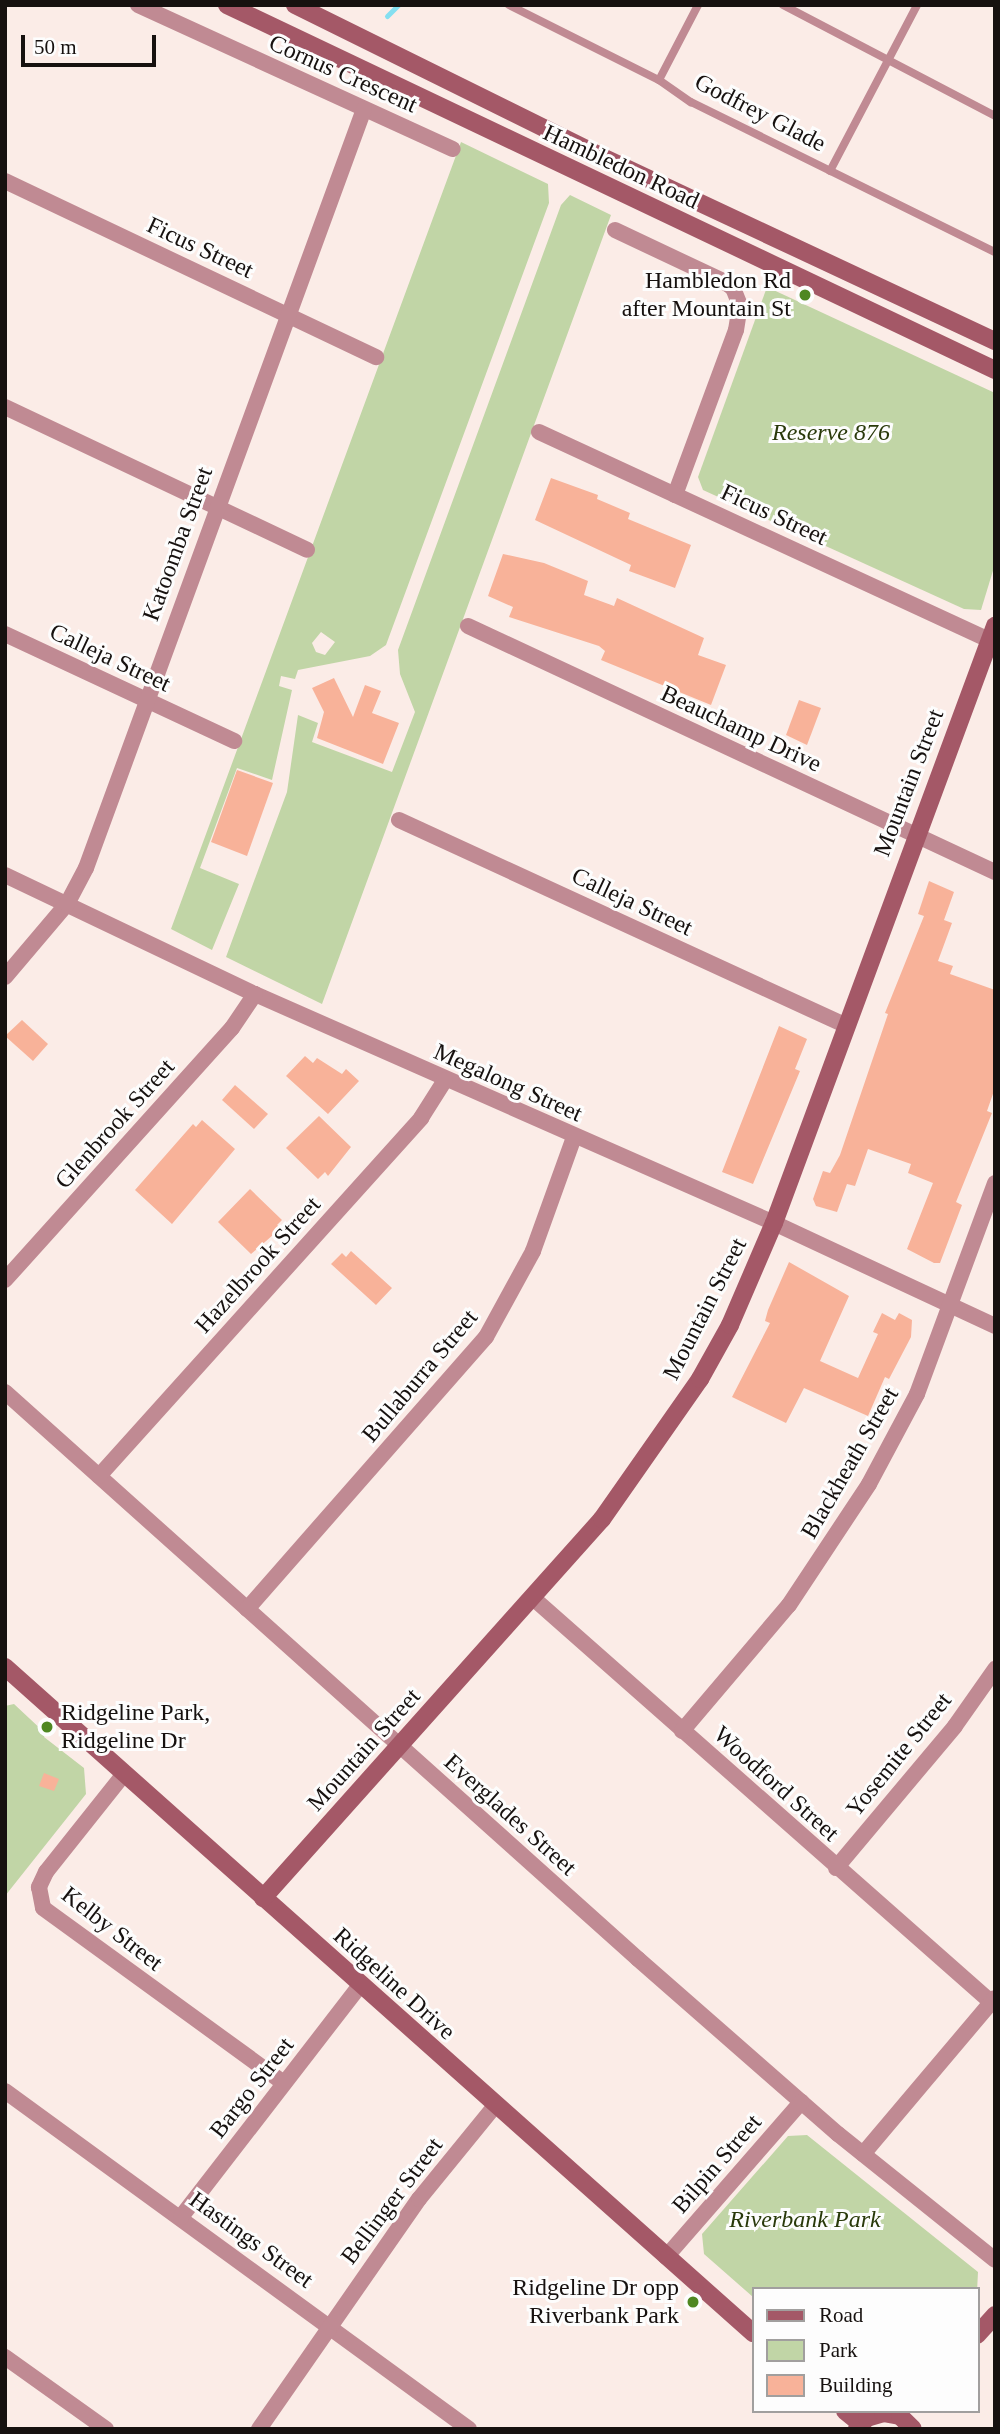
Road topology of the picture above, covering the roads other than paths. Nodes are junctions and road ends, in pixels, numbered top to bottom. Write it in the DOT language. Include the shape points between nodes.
graph roads {
  1 [pos="138,5"];
  2 [pos="227,5"];
  3 [pos="295,5"];
  4 [pos="509,5"];
  5 [pos="698,5"];
  6 [pos="783,5"];
  7 [pos="917,5"];
  8 [pos="888,61"];
  9 [pos="659,80"];
  10 [pos="364,109"];
  11 [pos="995,116"];
  12 [pos="453,149"];
  13 [pos="830,171"];
  14 [pos="5,181"];
  15 [pos="615,230"];
  16 [pos="995,252"];
  17 [pos="287,315"];
  18 [pos="995,341"];
  19 [pos="376,357"];
  20 [pos="995,370"];
  21 [pos="5,407"];
  22 [pos="539,432"];
  23 [pos="675,495"];
  24 [pos="216,507"];
  25 [pos="307,550"];
  26 [pos="468,626"];
  27 [pos="992,633"];
  28 [pos="5,634"];
  29 [pos="146,699"];
  30 [pos="234,741"];
  31 [pos="399,820"];
  32 [pos="916,835"];
  33 [pos="995,872"];
  34 [pos="5,875"];
  35 [pos="67,904"];
  36 [pos="5,977"];
  37 [pos="255,994"];
  38 [pos="846,1026"];
  39 [pos="445,1080"];
  40 [pos="574,1137"];
  41 [pos="995,1183"];
  42 [pos="774,1223"];
  43 [pos="5,1280"];
  44 [pos="950,1306"];
  45 [pos="995,1326"];
  46 [pos="5,1391"];
  47 [pos="99,1476"];
  48 [pos="533,1598"];
  49 [pos="247,1609"];
  50 [pos="5,1668"];
  51 [pos="995,1668"];
  52 [pos="682,1731"];
  53 [pos="400,1747"];
  54 [pos="124,1774"];
  55 [pos="836,1868"];
  56 [pos="263,1898"];
  57 [pos="359,1987"];
  58 [pos="993,2000"];
  59 [pos="284,2082"];
  60 [pos="5,2091"];
  61 [pos="802,2102"];
  62 [pos="494,2107"];
  63 [pos="863,2154"];
  64 [pos="181,2217"];
  65 [pos="666,2257"];
  66 [pos="995,2260"];
  67 [pos="995,2315"];
  68 [pos="328,2326"];
  69 [pos="752,2332"];
  70 [pos="979,2333"];
  71 [pos="5,2357"];
  72 [pos="847,2413"];
  73 [pos="911,2420"];
  74 [pos="859,2426"];
  75 [pos="106,2429"];
  76 [pos="259,2429"];
  77 [pos="469,2429"];
  1 -- 10 [label="street, Cornus Crescent"];
  2 -- 20 [label="street, Hambledon Road"];
  3 -- 18 [label="street, Hambledon Road" via="602,157"];
  4 -- 9 [label="lane, Godfrey Glade"];
  5 -- 9 [label="lane"];
  6 -- 8 [label="lane"];
  7 -- 8 [label="lane"];
  8 -- 11 [label="lane"];
  8 -- 13 [label="lane"];
  9 -- 13 [label="lane, Godfrey Glade" via="691,102"];
  10 -- 12 [label="street, Cornus Crescent"];
  10 -- 17 [label="street, Katoomba Street"];
  13 -- 16 [label="lane, Godfrey Glade"];
  14 -- 17 [label="street, Ficus Street"];
  15 -- 23 [label="street" via="723,281 733,288 740,305 736,330"];
  17 -- 19 [label="street, Ficus Street"];
  17 -- 24 [label="street, Katoomba Street"];
  21 -- 24 [label="street"];
  22 -- 23 [label="street, Ficus Street"];
  23 -- 27 [label="street, Ficus Street"];
  24 -- 25 [label="street"];
  24 -- 29 [label="street, Katoomba Street"];
  26 -- 32 [label="street, Beauchamp Drive"];
  27 -- 32 [label="street, Mountain Street"];
  28 -- 29 [label="street, Calleja Street"];
  29 -- 30 [label="street, Calleja Street"];
  29 -- 35 [label="street, Katoomba Street" via="86,867"];
  31 -- 38 [label="street, Calleja Street"];
  32 -- 33 [label="street, Beauchamp Drive"];
  32 -- 38 [label="street, Mountain Street"];
  34 -- 35 [label="street, Megalong Street"];
  35 -- 36 [label="street, Katoomba Street"];
  35 -- 37 [label="street, Megalong Street"];
  37 -- 39 [label="street, Megalong Street"];
  37 -- 43 [label="street, Glenbrook Street" via="232,1028"];
  38 -- 42 [label="street, Mountain Street"];
  39 -- 40 [label="street, Megalong Street"];
  39 -- 47 [label="street, Hazelbrook Street" via="421,1118"];
  40 -- 42 [label="street, Megalong Street"];
  40 -- 49 [label="street, Bullaburra Street" via="533,1251 486,1337"];
  41 -- 44 [label="street, Blackheath Street"];
  42 -- 44 [label="street, Megalong Street"];
  42 -- 48 [label="street, Mountain Street" via="730,1325 670,1426 602,1519"];
  44 -- 45 [label="street, Megalong Street"];
  44 -- 52 [label="street, Blackheath Street" via="905,1420 833,1541 789,1605"];
  46 -- 47 [label="street, Everglades Street"];
  47 -- 49 [label="street, Everglades Street"];
  48 -- 52 [label="street, Woodford Street"];
  48 -- 53 [label="street, Mountain Street"];
  49 -- 53 [label="street, Everglades Street"];
  50 -- 54 [label="street, Ridgeline Drive"];
  51 -- 55 [label="street, Yosemite Street" via="946,1737"];
  52 -- 55 [label="street, Woodford Street"];
  53 -- 56 [label="street, Mountain Street"];
  53 -- 61 [label="street, Everglades Street"];
  54 -- 56 [label="street, Ridgeline Drive"];
  54 -- 59 [label="street, Kelby Street" via="46,1872 39,1887 43,1908"];
  55 -- 58 [label="street, Woodford Street"];
  56 -- 57 [label="street, Ridgeline Drive"];
  57 -- 59 [label="street, Bargo Street"];
  57 -- 62 [label="street, Ridgeline Drive"];
  58 -- 63 [label="street"];
  59 -- 64 [label="street, Bargo Street"];
  60 -- 64 [label="street, Hastings Street"];
  61 -- 63 [label="street, Everglades Street"];
  61 -- 65 [label="street, Bilpin Street"];
  62 -- 65 [label="street, Ridgeline Drive"];
  62 -- 68 [label="street, Bellinger Street" via="419,2199"];
  63 -- 66 [label="street, Everglades Street"];
  64 -- 68 [label="street, Hastings Street"];
  65 -- 69 [label="street, Ridgeline Drive"];
  67 -- 70 [label="street"];
  68 -- 76 [label="street, Bellinger Street"];
  68 -- 77 [label="street, Hastings Street"];
  71 -- 75 [label="street"];
  72 -- 74 [label="street"];
  73 -- 74 [label="street" via="883,2413"];
}
